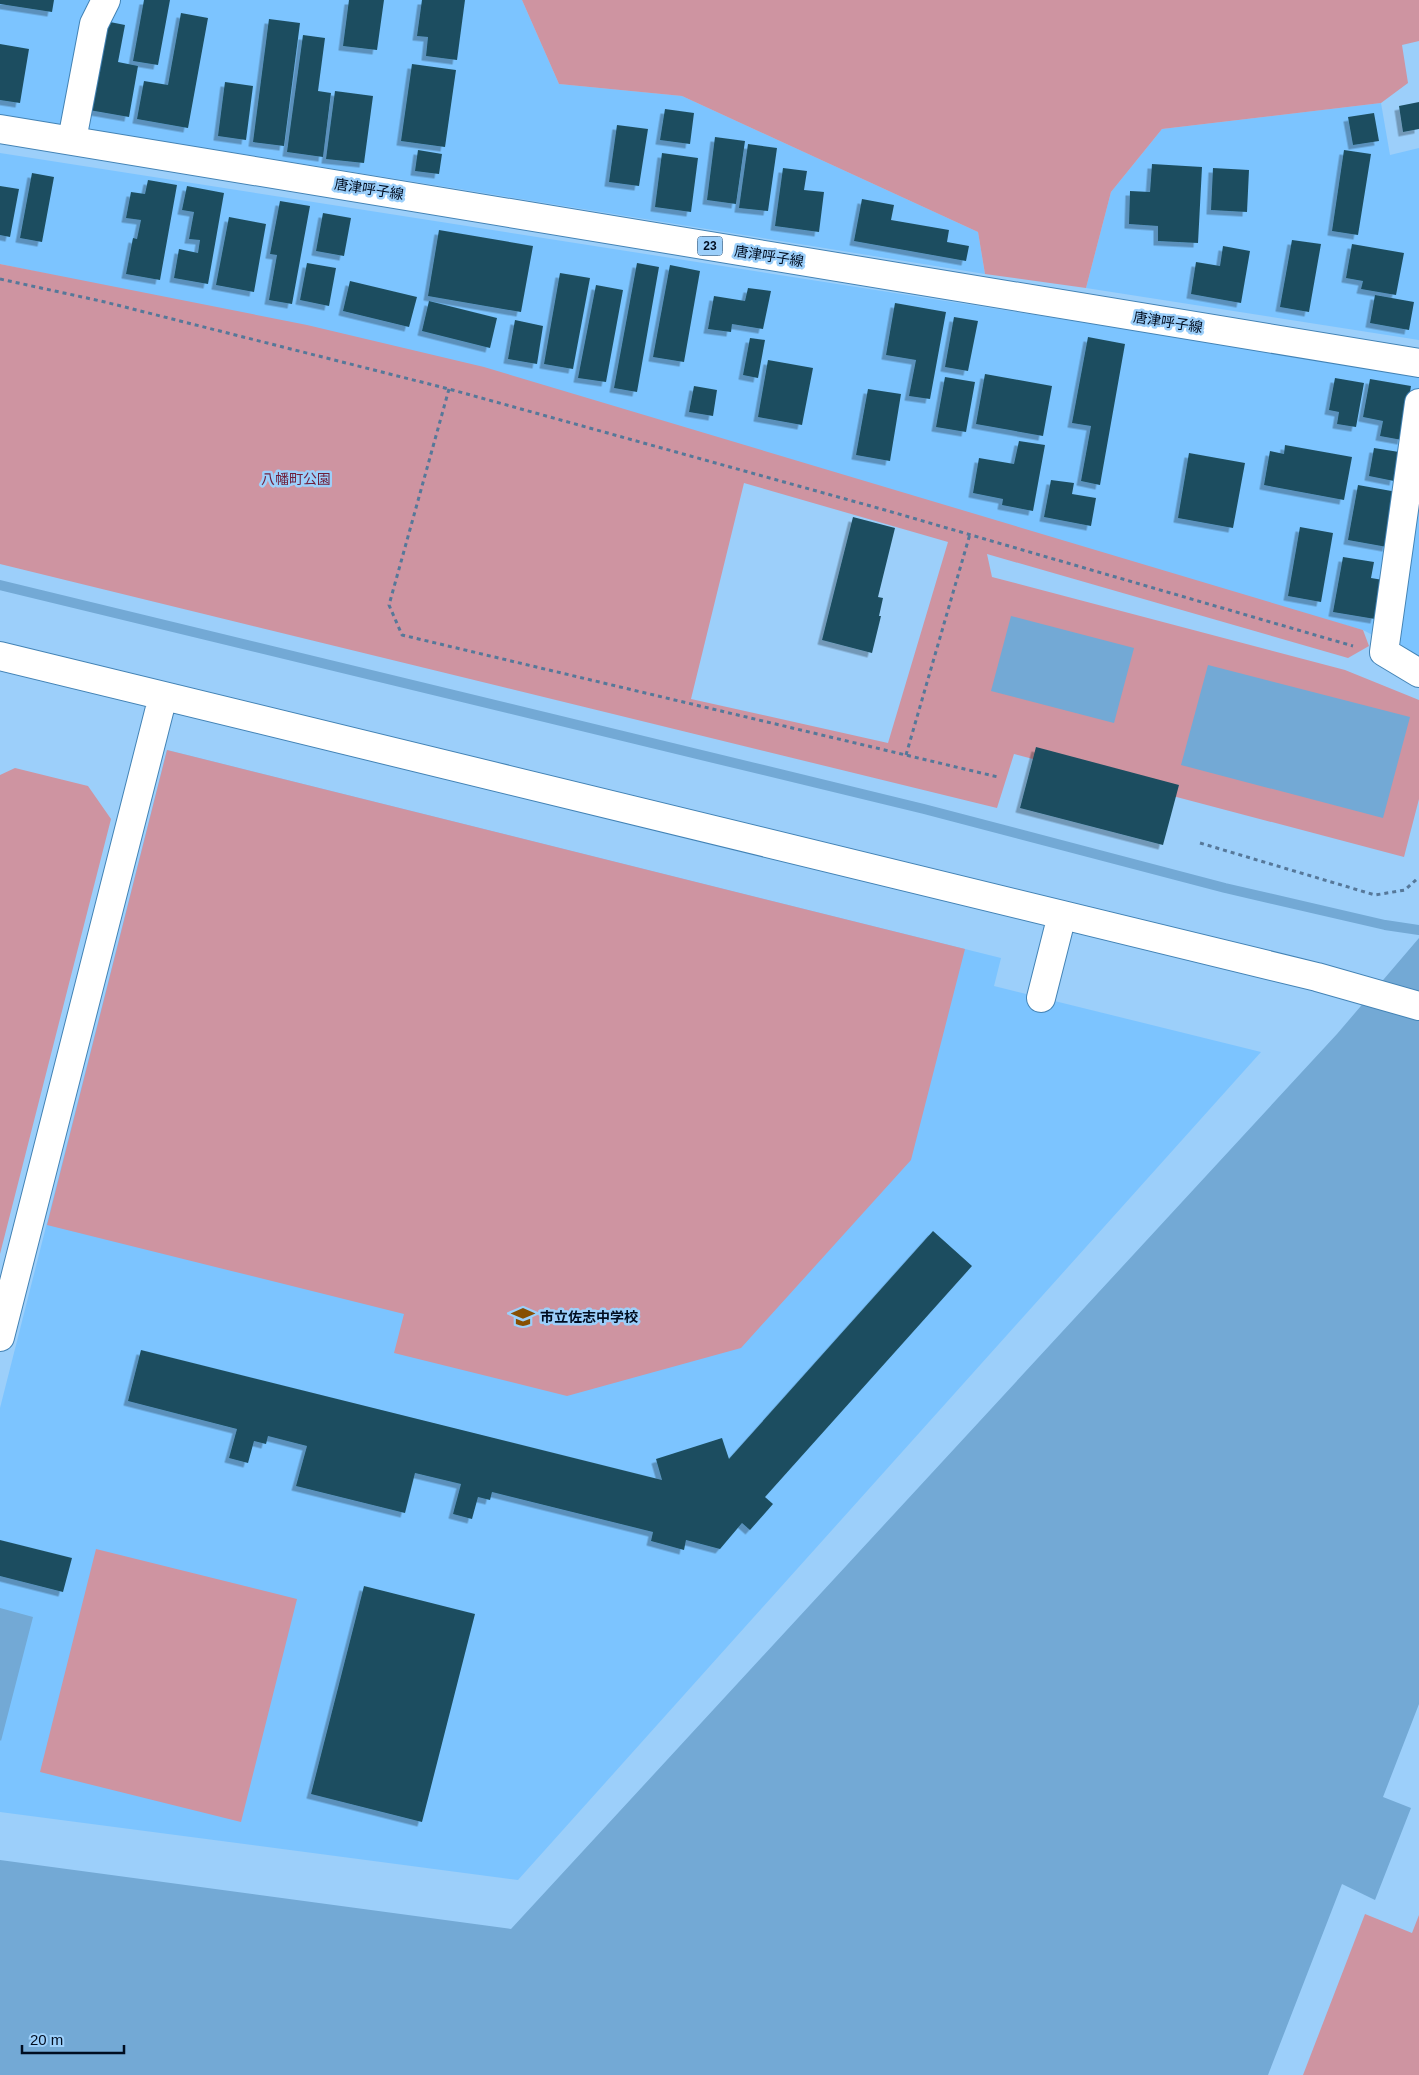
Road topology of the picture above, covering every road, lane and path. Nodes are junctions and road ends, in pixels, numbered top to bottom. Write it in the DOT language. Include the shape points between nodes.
graph roads {
  1 [pos="106,0"];
  2 [pos="0,129"];
  3 [pos="72,140"];
  4 [pos="0,280"];
  5 [pos="1419,364"];
  6 [pos="448,389"];
  7 [pos="1419,403"];
  8 [pos="970,534"];
  9 [pos="1384,652"];
  10 [pos="0,656"];
  11 [pos="1419,673"];
  12 [pos="163,696"];
  13 [pos="906,755"];
  14 [pos="998,777"];
  15 [pos="1200,843"];
  16 [pos="1419,877"];
  17 [pos="1062,915"];
  18 [pos="1041,998"];
  19 [pos="1419,1006"];
  20 [pos="0,1337"];
  1 -- 3 [label="street" via="94,24"];
  2 -- 3 [label="street, 唐津呼子線 / 23"];
  3 -- 5 [label="street, 唐津呼子線 / 23"];
  4 -- 6 [label="path" via="105,302"];
  6 -- 8 [label="path"];
  6 -- 13 [label="path" via="389,605 402,635"];
  7 -- 9 [label="street"];
  8 -- 9 [label="path" via="1343,644"];
  8 -- 13 [label="path"];
  9 -- 11 [label="street"];
  10 -- 12 [label="street"];
  12 -- 17 [label="street"];
  12 -- 20 [label="street"];
  13 -- 14 [label="path"];
  15 -- 16 [label="path" via="1375,895 1405,890"];
  17 -- 18 [label="street"];
  17 -- 19 [label="street" via="1317,977"];
}
